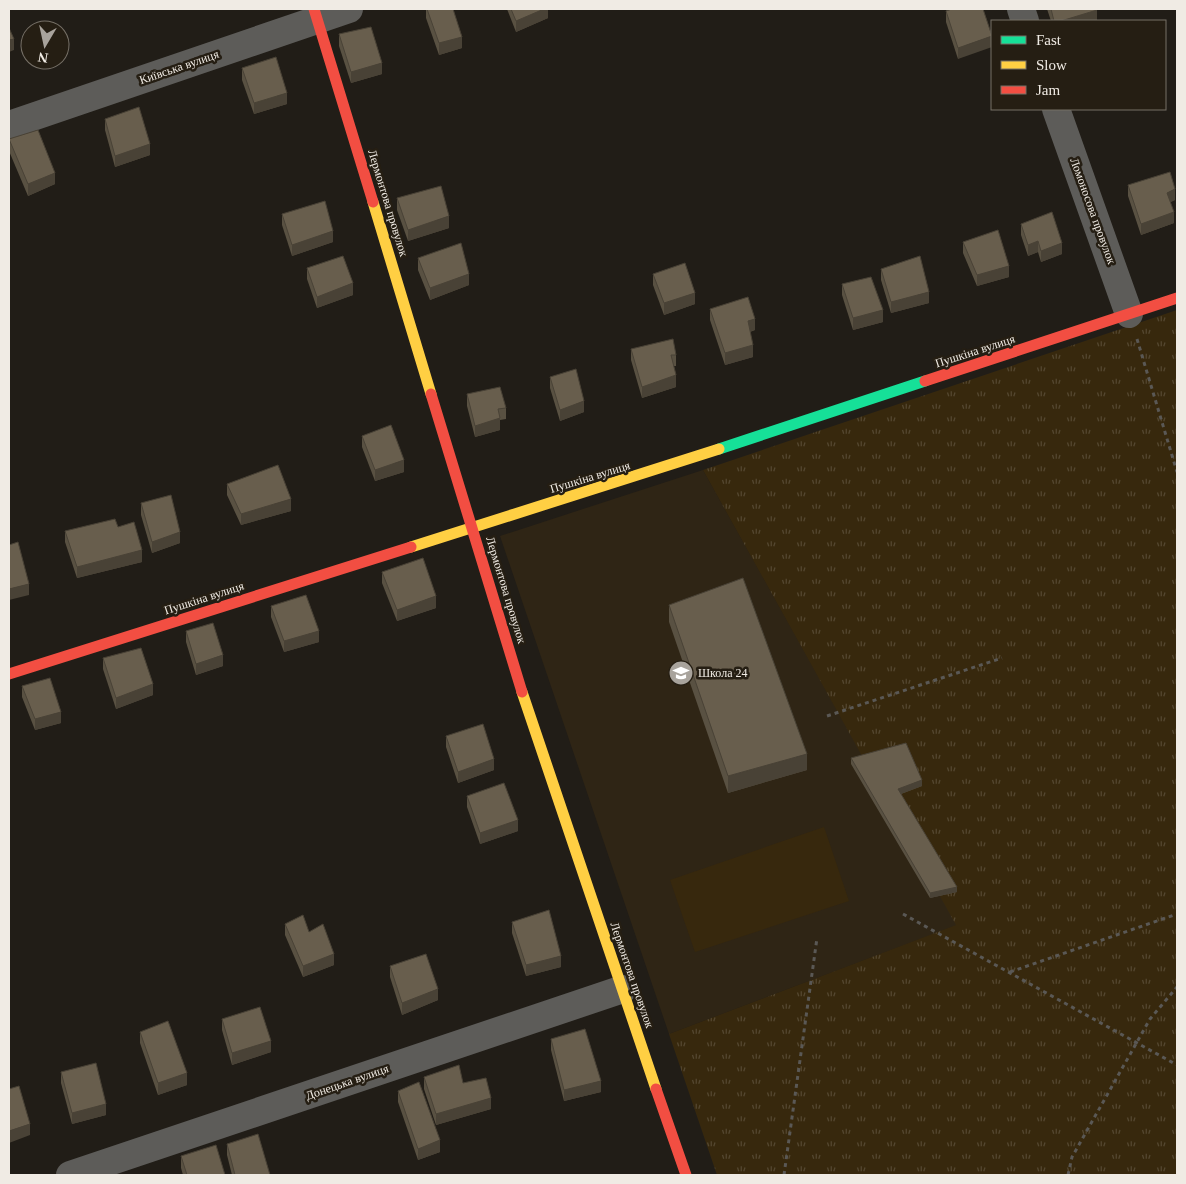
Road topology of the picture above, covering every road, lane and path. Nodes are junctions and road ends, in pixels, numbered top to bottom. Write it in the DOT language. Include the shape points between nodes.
graph roads {
  1 [pos="349,9"];
  2 [pos="316,14"];
  3 [pos="1056,110"];
  4 [pos="9,125"];
  5 [pos="1177,298"];
  6 [pos="1129,314"];
  7 [pos="1177,472"];
  8 [pos="473,527"];
  9 [pos="1002,658"];
  10 [pos="9,674"];
  11 [pos="827,716"];
  12 [pos="902,914"];
  13 [pos="1177,914"];
  14 [pos="817,938"];
  15 [pos="1010,972"];
  16 [pos="1177,987"];
  17 [pos="623,989"];
  18 [pos="1137,1042"];
  19 [pos="1177,1065"];
  20 [pos="70,1175"];
  21 [pos="686,1175"];
  22 [pos="784,1175"];
  23 [pos="1068,1175"];
  1 -- 2 [label="street, Київська вулиця"];
  2 -- 4 [label="street, Київська вулиця"];
  2 -- 8 [label="street, Лермонтова провулок"];
  3 -- 6 [label="street, Ломоносова провулок"];
  5 -- 6 [label="street, Пушкіна вулиця"];
  6 -- 7 [label="path"];
  6 -- 8 [label="street, Пушкіна вулиця"];
  8 -- 10 [label="street, Пушкіна вулиця"];
  8 -- 17 [label="street, Лермонтова провулок" via="537,742"];
  9 -- 11 [label="path"];
  12 -- 15 [label="path"];
  13 -- 15 [label="path"];
  14 -- 22 [label="path"];
  15 -- 18 [label="path"];
  16 -- 18 [label="path" via="1150,1019"];
  17 -- 20 [label="street, Донецька вулиця"];
  17 -- 21 [label="street, Лермонтова провулок"];
  18 -- 19 [label="path"];
  18 -- 23 [label="path" via="1072,1157"];
}
